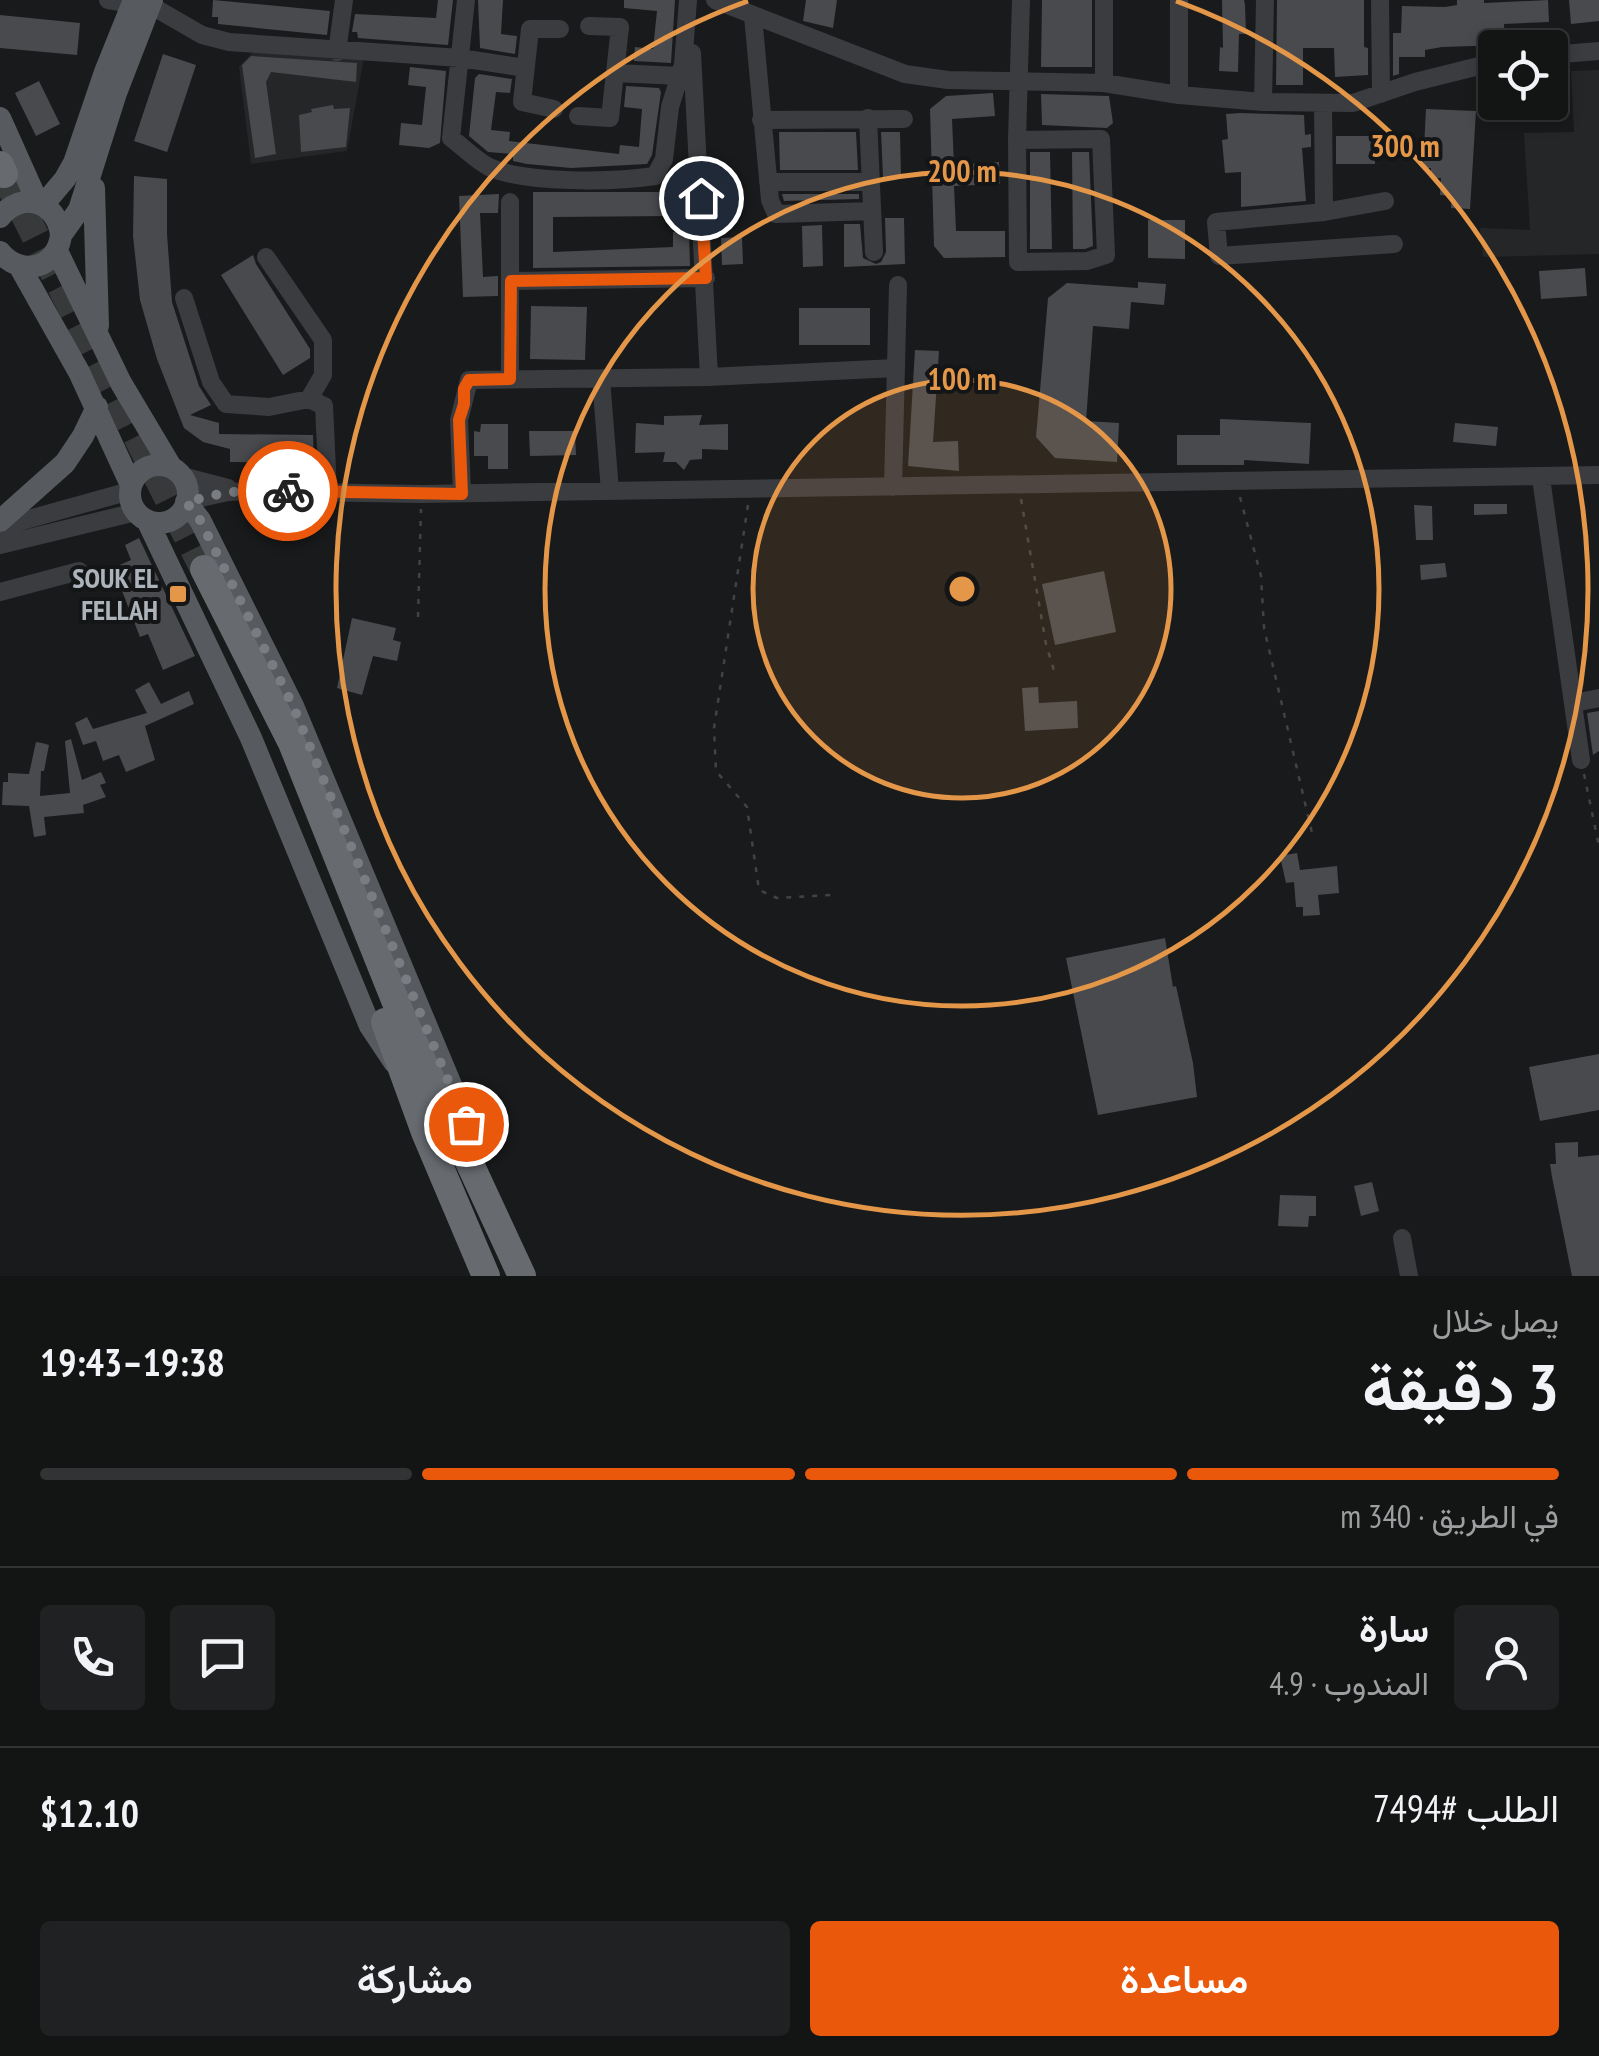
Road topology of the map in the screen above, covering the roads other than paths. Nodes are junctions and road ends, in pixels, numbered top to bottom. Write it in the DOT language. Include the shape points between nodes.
graph roads {
  1 [pos="108,0"];
  2 [pos="181,0"];
  3 [pos="344,0"];
  4 [pos="466,0"];
  5 [pos="688,0"];
  6 [pos="715,0"];
  7 [pos="1021,0"];
  8 [pos="1104,0"];
  9 [pos="1179,0"];
  10 [pos="1266,0"];
  11 [pos="1380,0"];
  12 [pos="147,5"];
  13 [pos="753,16"];
  14 [pos="589,26"];
  15 [pos="560,30"];
  16 [pos="1599,51"];
  17 [pos="337,52"];
  18 [pos="1568,54"];
  19 [pos="460,58"];
  20 [pos="1478,67"];
  21 [pos="524,68"];
  22 [pos="615,73"];
  23 [pos="680,76"];
  24 [pos="1018,79"];
  25 [pos="1104,83"];
  26 [pos="1381,94"];
  27 [pos="1178,95"];
  28 [pos="1263,102"];
  29 [pos="1323,104"];
  30 [pos="554,108"];
  31 [pos="578,116"];
  32 [pos="0,118"];
  33 [pos="868,118"];
  34 [pos="904,119"];
  35 [pos="761,120"];
  36 [pos="1017,140"];
  37 [pos="84,164"];
  38 [pos="8,168"];
  39 [pos="768,182"];
  40 [pos="871,182"];
  41 [pos="1384,201"];
  42 [pos="510,202"];
  43 [pos="41,204"];
  44 [pos="872,211"];
  45 [pos="1324,212"];
  46 [pos="0,217"];
  47 [pos="59,243"];
  48 [pos="1394,244"];
  49 [pos="0,252"];
  50 [pos="874,252"];
  51 [pos="266,257"];
  52 [pos="20,267"];
  53 [pos="706,278"];
  54 [pos="511,281"];
  55 [pos="898,285"];
  56 [pos="184,298"];
  57 [pos="99,340"];
  58 [pos="896,368"];
  59 [pos="710,377"];
  60 [pos="601,378"];
  61 [pos="510,379"];
  62 [pos="309,399"];
  63 [pos="97,407"];
  64 [pos="176,472"];
  65 [pos="1599,475"];
  66 [pos="1541,478"];
  67 [pos="893,487"];
  68 [pos="328,490"];
  69 [pos="254,491"];
  70 [pos="610,491"];
  71 [pos="462,494"];
  72 [pos="136,502"];
  73 [pos="186,502"];
  74 [pos="0,524"];
  75 [pos="0,545"];
  76 [pos="79,570"];
  77 [pos="0,592"];
  78 [pos="1599,698"];
  79 [pos="1574,703"];
  80 [pos="1581,760"];
  81 [pos="405,1072"];
  82 [pos="490,1211"];
  83 [pos="1402,1238"];
  84 [pos="486,1276"];
  85 [pos="522,1276"];
  86 [pos="1409,1276"];
  1 -- 12 [label="street"];
  2 -- 12 [label="street"];
  3 -- 17 [label="street"];
  4 -- 19 [label="street"];
  5 -- 23 [label="street"];
  5 -- 53 [label="street"];
  6 -- 13 [label="street"];
  7 -- 24 [label="street"];
  8 -- 25 [label="street"];
  9 -- 27 [label="street"];
  10 -- 28 [label="street"];
  11 -- 26 [label="street"];
  12 -- 17 [label="street" via="229,42"];
  12 -- 37 [label="main road"];
  13 -- 24 [label="street" via="905,74"];
  13 -- 35 [label="street"];
  14 -- 22 [label="street" via="620,27"];
  15 -- 21 [label="street" via="530,29"];
  16 -- 18 [label="street"];
  17 -- 19 [label="street"];
  19 -- 21 [label="street"];
  19 -- 23 [label="street" via="451,138 490,167 548,178 655,176"];
  20 -- 26 [label="street"];
  21 -- 30 [label="street" via="522,102"];
  22 -- 23 [label="street"];
  22 -- 31 [label="street" via="610,118"];
  24 -- 25 [label="street"];
  24 -- 36 [label="street"];
  25 -- 27 [label="street"];
  26 -- 29 [label="street" via="1353,104"];
  27 -- 28 [label="street"];
  28 -- 29 [label="street"];
  29 -- 45 [label="street"];
  32 -- 38 [label="main road"];
  33 -- 34 [label="street"];
  33 -- 35 [label="street"];
  33 -- 40 [label="street"];
  35 -- 39 [label="street"];
  36 -- 36 [label="street" via="1018,262 1106,255 1101,139"];
  37 -- 38 [label="main road"];
  37 -- 43 [label="main road"];
  37 -- 47 [label="main road" via="75,218"];
  37 -- 57 [label="main road"];
  38 -- 43 [label="main road"];
  39 -- 40 [label="street"];
  39 -- 44 [label="street" via="776,214"];
  40 -- 44 [label="street"];
  41 -- 45 [label="street"];
  42 -- 54 [label="street"];
  43 -- 46 [label="main road" via="21,202"];
  43 -- 47 [label="main road" via="54,214"];
  44 -- 50 [label="street"];
  45 -- 48 [label="street" via="1216,222 1219,256"];
  47 -- 52 [label="main road" via="38,267"];
  47 -- 57 [label="main road"];
  49 -- 52 [label="main road"];
  51 -- 62 [label="street" via="322,340 323,375"];
  52 -- 63 [label="main road"];
  53 -- 54 [label="street"];
  53 -- 59 [label="street"];
  54 -- 61 [label="street"];
  55 -- 58 [label="street"];
  56 -- 62 [label="street" via="226,404 269,407"];
  57 -- 64 [label="main road"];
  58 -- 59 [label="street"];
  58 -- 67 [label="street"];
  59 -- 60 [label="street"];
  60 -- 61 [label="street"];
  60 -- 70 [label="street"];
  61 -- 71 [label="street" via="469,380 464,389"];
  62 -- 68 [label="street" via="324,406"];
  63 -- 72 [label="main road"];
  63 -- 74 [label="main road" via="66,463"];
  64 -- 69 [label="street"];
  64 -- 72 [label="main road" via="157,464 144,468"];
  64 -- 73 [label="main road" via="188,492"];
  65 -- 66 [label="street"];
  66 -- 67 [label="street"];
  66 -- 79 [label="street"];
  67 -- 70 [label="street"];
  68 -- 69 [label="street"];
  68 -- 71 [label="street"];
  69 -- 73 [label="street"];
  70 -- 71 [label="street"];
  72 -- 73 [label="main road" via="160,523 174,519"];
  72 -- 74 [label="street"];
  72 -- 75 [label="street"];
  72 -- 81 [label="main road" via="250,738 370,1026"];
  73 -- 82 [label="main road" via="293,706 480,1155"];
  76 -- 77 [label="street"];
  78 -- 79 [label="street"];
  79 -- 80 [label="street"];
  81 -- 82 [label="highway" via="197,573 292,743 401,1016"];
  81 -- 84 [label="highway"];
  82 -- 85 [label="highway"];
  83 -- 86 [label="street"];
}
